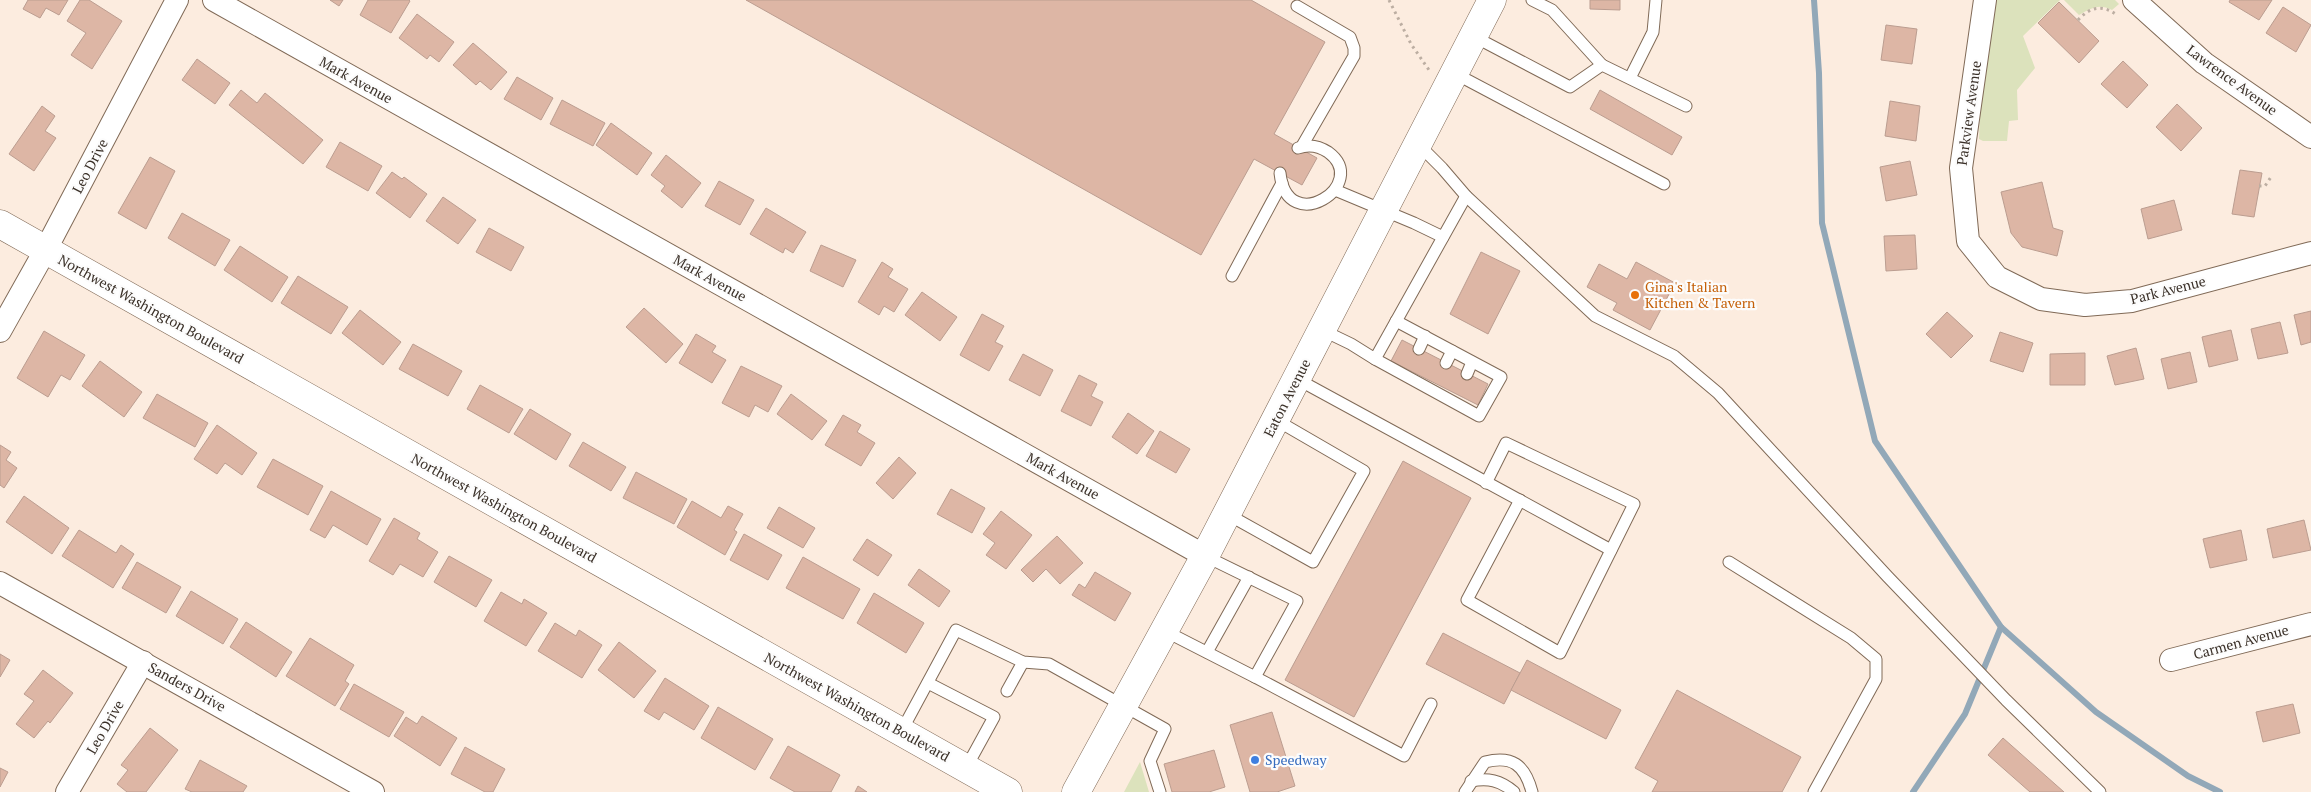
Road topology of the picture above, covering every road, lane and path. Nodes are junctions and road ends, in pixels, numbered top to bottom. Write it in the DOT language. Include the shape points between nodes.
graph roads {
  1 [pos="177,0"];
  2 [pos="214,0"];
  3 [pos="1389,0"];
  4 [pos="1492,0"];
  5 [pos="1532,0"];
  6 [pos="1656,0"];
  7 [pos="1985,0"];
  8 [pos="2134,0"];
  9 [pos="1297,6"];
  10 [pos="2117,15"];
  11 [pos="2078,20"];
  12 [pos="1473,36"];
  13 [pos="1602,64"];
  14 [pos="1630,78"];
  15 [pos="1449,82"];
  16 [pos="1686,106"];
  17 [pos="2311,137"];
  18 [pos="1417,144"];
  19 [pos="2271,177"];
  20 [pos="1664,184"];
  21 [pos="2260,186"];
  22 [pos="1335,190"];
  23 [pos="1466,196"];
  24 [pos="1383,210"];
  25 [pos="0,224"];
  26 [pos="1443,237"];
  27 [pos="46,250"];
  28 [pos="2311,252"];
  29 [pos="1232,276"];
  30 [pos="1997,277"];
  31 [pos="1396,321"];
  32 [pos="1322,330"];
  33 [pos="0,331"];
  34 [pos="1425,336"];
  35 [pos="1419,349"];
  36 [pos="1452,351"];
  37 [pos="1375,360"];
  38 [pos="1472,362"];
  39 [pos="1446,363"];
  40 [pos="1467,374"];
  41 [pos="1296,379"];
  42 [pos="1275,420"];
  43 [pos="1486,483"];
  44 [pos="1520,500"];
  45 [pos="1227,514"];
  46 [pos="1611,550"];
  47 [pos="1206,556"];
  48 [pos="1729,562"];
  49 [pos="1249,577"];
  50 [pos="0,583"];
  51 [pos="2311,624"];
  52 [pos="1165,631"];
  53 [pos="1207,652"];
  54 [pos="2171,660"];
  55 [pos="143,662"];
  56 [pos="1023,662"];
  57 [pos="1256,677"];
  58 [pos="928,683"];
  59 [pos="1007,691"];
  60 [pos="1431,704"];
  61 [pos="1123,707"];
  62 [pos="901,732"];
  63 [pos="966,768"];
  64 [pos="1471,782"];
  65 [pos="68,792"];
  66 [pos="374,792"];
  67 [pos="1008,792"];
  68 [pos="1076,792"];
  69 [pos="1160,792"];
  70 [pos="1465,792"];
  71 [pos="1514,792"];
  72 [pos="1532,792"];
  73 [pos="1814,792"];
  74 [pos="2100,792"];
  1 -- 27 [label="street, Leo Drive"];
  2 -- 47 [label="street, Mark Avenue"];
  3 -- 15 [label="path" via="1411,44"];
  4 -- 12 [label="main road, Eaton Avenue"];
  5 -- 13 [label="lane" via="1552,10"];
  6 -- 14 [label="lane" via="1653,32"];
  7 -- 30 [label="street, Parkview Avenue" via="1961,168 1968,242"];
  8 -- 17 [label="street, Lawrence Avenue" via="2204,63"];
  9 -- 22 [label="lane" via="1350,36 1354,48 1354,56 1300,147 1322,148 1336,161 1339,181"];
  10 -- 11 [label="path" via="2105,8 2097,8 2084,13"];
  12 -- 13 [label="lane" via="1570,88"];
  12 -- 15 [label="main road, Eaton Avenue"];
  13 -- 14 [label="lane"];
  14 -- 16 [label="lane"];
  15 -- 18 [label="main road, Eaton Avenue"];
  15 -- 20 [label="lane"];
  18 -- 23 [label="lane"];
  18 -- 24 [label="main road, Eaton Avenue"];
  19 -- 21 [label="path" via="2265,186"];
  22 -- 24 [label="lane"];
  22 -- 29 [label="lane" via="1320,202 1302,203 1286,192 1281,178"];
  23 -- 26 [label="lane"];
  23 -- 74 [label="lane" via="1595,316 1674,356 1718,392 1888,577"];
  24 -- 26 [label="lane"];
  24 -- 32 [label="main road, Eaton Avenue"];
  25 -- 27 [label="main road, Northwest Washington Boulevard"];
  26 -- 31 [label="lane"];
  27 -- 33 [label="street, Leo Drive"];
  27 -- 62 [label="main road, Northwest Washington Boulevard"];
  28 -- 30 [label="street, Park Avenue" via="2132,301 2085,305 2041,299"];
  31 -- 34 [label="lane"];
  31 -- 37 [label="lane"];
  32 -- 37 [label="lane"];
  32 -- 41 [label="main road, Eaton Avenue"];
  34 -- 35 [label="lane"];
  34 -- 36 [label="lane"];
  36 -- 38 [label="lane"];
  36 -- 39 [label="lane"];
  37 -- 38 [label="lane" via="1433,386 1479,416 1501,378"];
  38 -- 40 [label="lane"];
  41 -- 42 [label="main road, Eaton Avenue"];
  41 -- 43 [label="lane"];
  42 -- 45 [label="main road, Eaton Avenue"];
  42 -- 45 [label="lane" via="1364,471 1312,562"];
  43 -- 44 [label="lane"];
  43 -- 46 [label="lane" via="1506,443 1634,504"];
  44 -- 46 [label="lane"];
  44 -- 46 [label="lane" via="1467,600 1560,653"];
  45 -- 47 [label="main road, Eaton Avenue"];
  47 -- 49 [label="lane"];
  47 -- 52 [label="main road, Eaton Avenue"];
  48 -- 73 [label="lane" via="1851,638 1876,659 1876,679"];
  49 -- 53 [label="lane"];
  49 -- 57 [label="lane" via="1297,601"];
  50 -- 55 [label="street, Sanders Drive"];
  51 -- 54 [label="street, Carmen Avenue"];
  52 -- 53 [label="lane"];
  52 -- 61 [label="main road, Eaton Avenue"];
  53 -- 57 [label="lane"];
  55 -- 65 [label="street, Leo Drive"];
  55 -- 66 [label="street, Sanders Drive"];
  56 -- 58 [label="lane" via="956,630"];
  56 -- 59 [label="lane"];
  56 -- 61 [label="lane" via="1049,664"];
  57 -- 60 [label="lane" via="1404,756"];
  58 -- 62 [label="lane"];
  58 -- 63 [label="lane" via="996,713"];
  61 -- 68 [label="main road, Eaton Avenue"];
  61 -- 69 [label="lane" via="1165,729 1150,761"];
  62 -- 63 [label="main road, Northwest Washington Boulevard"];
  63 -- 67 [label="main road, Northwest Washington Boulevard"];
  64 -- 70 [label="lane"];
  64 -- 71 [label="lane" via="1486,778 1505,784"];
  64 -- 72 [label="lane" via="1485,762 1511,759 1524,772"];
}
